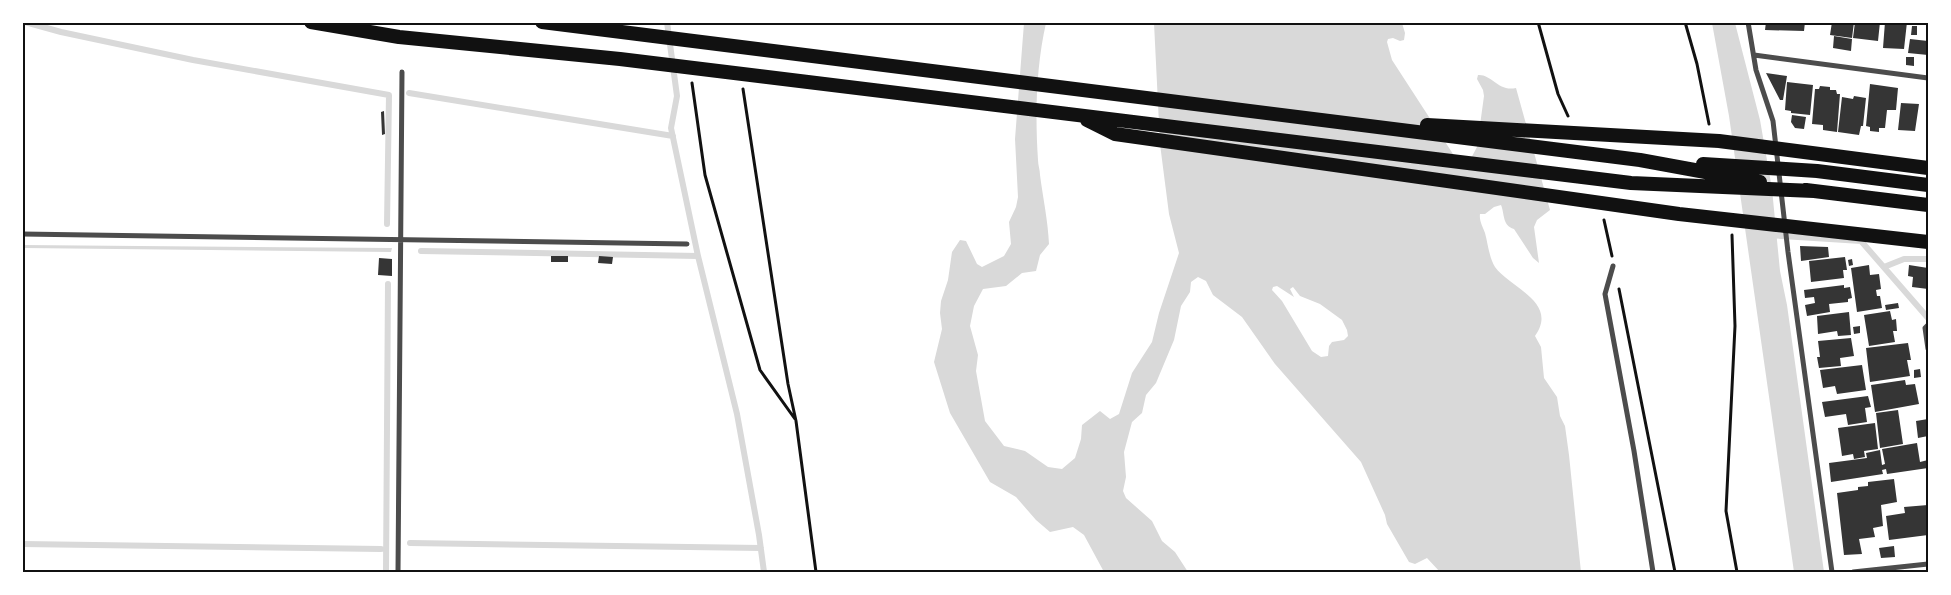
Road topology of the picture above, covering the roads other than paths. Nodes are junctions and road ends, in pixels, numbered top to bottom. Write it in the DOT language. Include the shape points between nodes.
graph roads {
  1 [pos="310,22"];
  2 [pos="542,22"];
  3 [pos="1748,22"];
  4 [pos="1754,56"];
  5 [pos="402,72"];
  6 [pos="1928,78"];
  7 [pos="1077,115"];
  8 [pos="1306,118"];
  9 [pos="1636,159"];
  10 [pos="1928,168"];
  11 [pos="1928,185"];
  12 [pos="1814,191"];
  13 [pos="1928,205"];
  14 [pos="22,234"];
  15 [pos="400,239"];
  16 [pos="1928,242"];
  17 [pos="686,244"];
  18 [pos="1614,266"];
  19 [pos="1928,325"];
  20 [pos="1928,349"];
  21 [pos="1928,564"];
  22 [pos="398,572"];
  23 [pos="1653,572"];
  24 [pos="1832,572"];
  25 [pos="1853,572"];
  1 -- 7 [label="highway" via="399,38 620,59"];
  2 -- 8 [label="highway"];
  3 -- 4 [label="street"];
  4 -- 6 [label="street"];
  4 -- 24 [label="street" via="1773,121"];
  5 -- 15 [label="street"];
  7 -- 12 [label="highway" via="1631,183"];
  7 -- 16 [label="highway" via="1125,136 1679,214"];
  8 -- 9 [label="highway"];
  8 -- 10 [label="highway" via="1719,141"];
  9 -- 11 [label="highway" via="1817,171"];
  9 -- 12 [label="highway"];
  12 -- 13 [label="highway"];
  14 -- 15 [label="street"];
  15 -- 17 [label="street"];
  15 -- 22 [label="street"];
  18 -- 23 [label="street" via="1605,294"];
  19 -- 20 [label="street" via="1925,328"];
  21 -- 25 [label="street"];
}
